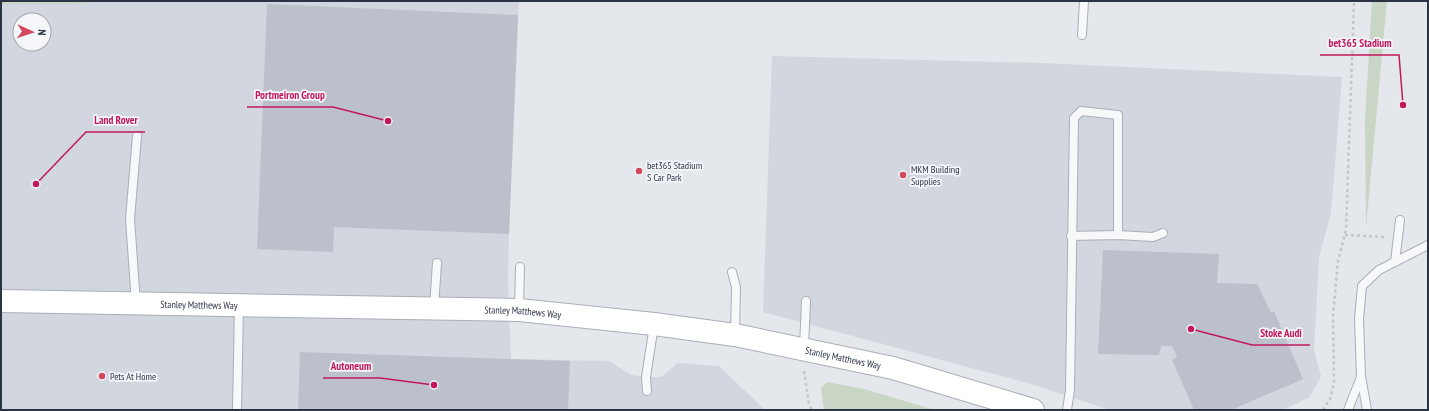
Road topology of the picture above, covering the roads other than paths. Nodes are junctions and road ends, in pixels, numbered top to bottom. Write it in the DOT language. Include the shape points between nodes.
graph roads {
  1 [pos="1084,1"];
  2 [pos="1082,36"];
  3 [pos="137,136"];
  4 [pos="1400,220"];
  5 [pos="1163,233"];
  6 [pos="1118,235"];
  7 [pos="1071,236"];
  8 [pos="1428,246"];
  9 [pos="1395,262"];
  10 [pos="437,263"];
  11 [pos="520,267"];
  12 [pos="732,272"];
  13 [pos="1,301"];
  14 [pos="806,301"];
  15 [pos="136,304"];
  16 [pos="239,306"];
  17 [pos="434,310"];
  18 [pos="519,310"];
  19 [pos="654,324"];
  20 [pos="736,335"];
  21 [pos="803,350"];
  22 [pos="1361,376"];
  23 [pos="647,391"];
  24 [pos="237,410"];
  25 [pos="1033,410"];
  26 [pos="1067,410"];
  27 [pos="1348,410"];
  28 [pos="1367,410"];
  1 -- 2 [label="lane"];
  3 -- 15 [label="lane" via="130,220"];
  4 -- 9 [label="lane"];
  5 -- 6 [label="lane" via="1153,237"];
  6 -- 7 [label="lane"];
  6 -- 7 [label="lane" via="1118,115 1081,111 1074,118"];
  7 -- 26 [label="lane" via="1070,390"];
  8 -- 9 [label="lane"];
  9 -- 22 [label="lane" via="1379,270 1362,286 1359,319"];
  10 -- 17 [label="lane"];
  11 -- 18 [label="lane"];
  12 -- 20 [label="lane" via="736,287"];
  13 -- 15 [label="main road, Stanley Matthews Way"];
  14 -- 21 [label="lane"];
  15 -- 16 [label="main road, Stanley Matthews Way"];
  16 -- 17 [label="main road, Stanley Matthews Way"];
  16 -- 24 [label="lane"];
  17 -- 18 [label="main road, Stanley Matthews Way"];
  18 -- 19 [label="main road, Stanley Matthews Way"];
  19 -- 20 [label="main road, Stanley Matthews Way"];
  19 -- 23 [label="lane" via="646,377"];
  20 -- 21 [label="main road, Stanley Matthews Way"];
  21 -- 25 [label="main road, Stanley Matthews Way" via="893,368"];
  22 -- 27 [label="lane"];
  22 -- 28 [label="lane"];
}
